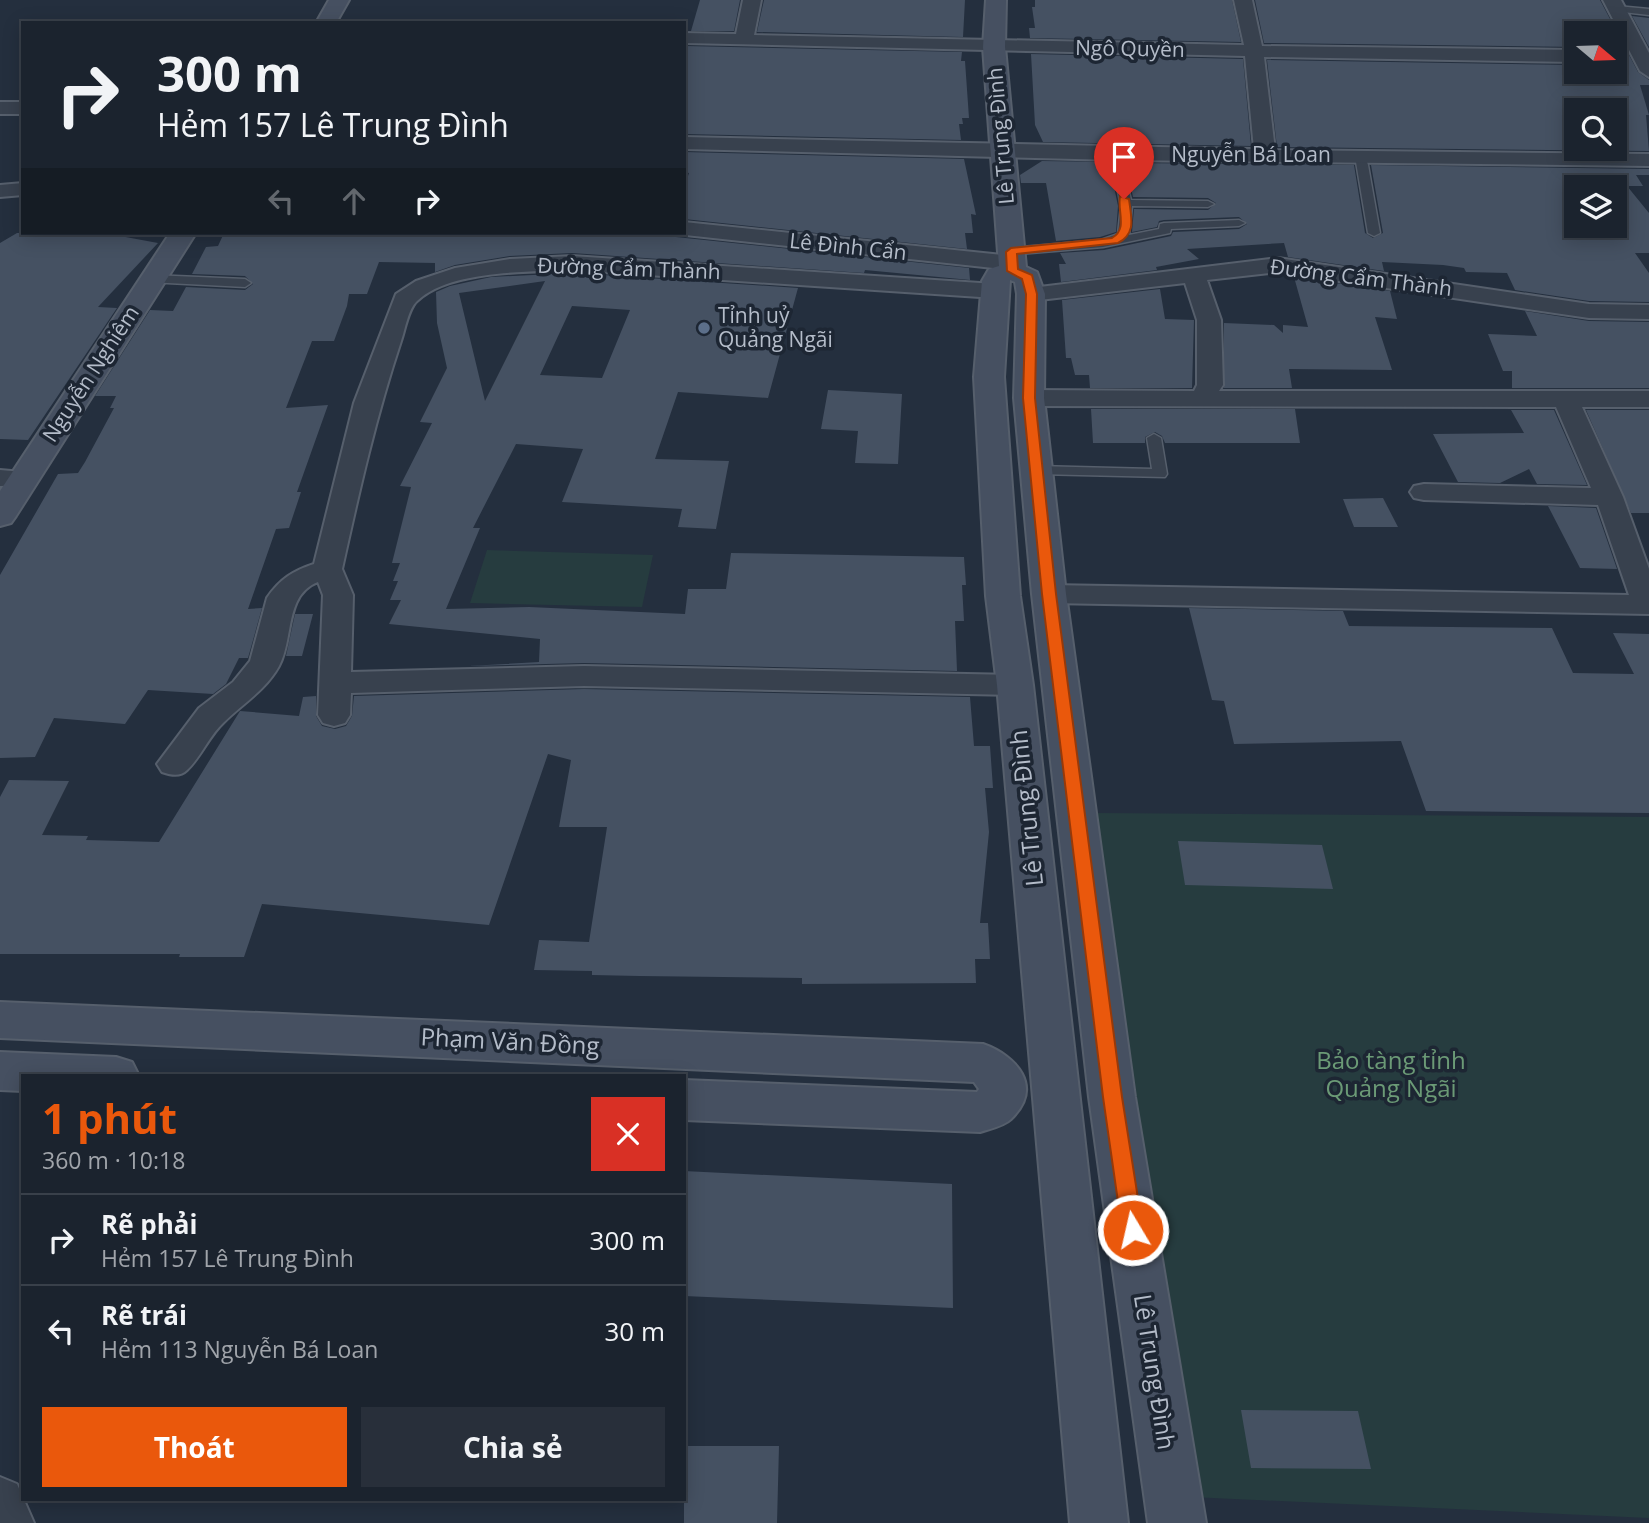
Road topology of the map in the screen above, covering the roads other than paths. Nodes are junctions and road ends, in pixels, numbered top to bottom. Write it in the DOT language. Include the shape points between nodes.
graph roads {
  1 [pos="339,0"];
  2 [pos="752,0"];
  3 [pos="996,0"];
  4 [pos="1243,0"];
  5 [pos="1614,5"];
  6 [pos="1649,12"];
  7 [pos="327,21"];
  8 [pos="686,38"];
  9 [pos="744,39"];
  10 [pos="994,47"];
  11 [pos="1254,50"];
  12 [pos="1564,56"];
  13 [pos="1628,59"];
  14 [pos="1645,64"];
  15 [pos="0,108"];
  16 [pos="21,108"];
  17 [pos="686,143"];
  18 [pos="1004,150"];
  19 [pos="1115,154"];
  20 [pos="1265,154"];
  21 [pos="1360,156"];
  22 [pos="1649,160"];
  23 [pos="21,189"];
  24 [pos="0,191"];
  25 [pos="1125,204"];
  26 [pos="1208,204"];
  27 [pos="1239,223"];
  28 [pos="686,229"];
  29 [pos="1374,233"];
  30 [pos="182,235"];
  31 [pos="1119,238"];
  32 [pos="1012,274"];
  33 [pos="1194,276"];
  34 [pos="152,279"];
  35 [pos="244,283"];
  36 [pos="1649,312"];
  37 [pos="1016,385"];
  38 [pos="1203,397"];
  39 [pos="1565,397"];
  40 [pos="1649,399"];
  41 [pos="1154,438"];
  42 [pos="1037,470"];
  43 [pos="12,478"];
  44 [pos="1424,492"];
  45 [pos="1609,497"];
  46 [pos="0,516"];
  47 [pos="327,569"];
  48 [pos="1049,594"];
  49 [pos="1003,596"];
  50 [pos="1648,605"];
  51 [pos="335,683"];
  52 [pos="1015,685"];
  53 [pos="334,715"];
  54 [pos="174,764"];
  55 [pos="0,1020"];
  56 [pos="0,1071"];
  57 [pos="70,1074"];
  58 [pos="1003,1092"];
  59 [pos="1055,1094"];
  60 [pos="1112,1097"];
  61 [pos="686,1100"];
  62 [pos="0,1501"];
  63 [pos="9,1523"];
  64 [pos="1099,1523"];
  65 [pos="1177,1523"];
  1 -- 7 [label="main road"];
  2 -- 9 [label="street"];
  3 -- 10 [label="main road, Lê Trung Đình"];
  4 -- 11 [label="street"];
  5 -- 6 [label="lane"];
  5 -- 14 [label="street"];
  8 -- 9 [label="street, Ngô Quyền"];
  9 -- 10 [label="street, Ngô Quyền"];
  10 -- 11 [label="street, Ngô Quyền"];
  10 -- 18 [label="main road, Lê Trung Đình"];
  11 -- 12 [label="street, Ngô Quyền"];
  11 -- 20 [label="street"];
  13 -- 14 [label="street"];
  15 -- 16 [label="street"];
  17 -- 18 [label="street, Nguyễn Bá Loan"];
  18 -- 19 [label="street, Nguyễn Bá Loan"];
  18 -- 32 [label="main road, Lê Trung Đình"];
  19 -- 20 [label="street, Nguyễn Bá Loan"];
  19 -- 25 [label="lane"];
  20 -- 21 [label="street, Nguyễn Bá Loan"];
  21 -- 22 [label="street, Nguyễn Bá Loan"];
  21 -- 29 [label="lane"];
  23 -- 24 [label="street"];
  25 -- 26 [label="lane"];
  25 -- 31 [label="lane" via="1128,222"];
  27 -- 31 [label="lane" via="1164,226 1166,231"];
  28 -- 32 [label="street, Lê Đình Cẩn"];
  30 -- 34 [label="main road, Nguyễn Nghiêm"];
  31 -- 32 [label="lane"];
  32 -- 33 [label="street, Đường Cẩm Thành"];
  32 -- 37 [label="main road, Lê Trung Đình"];
  32 -- 47 [label="street, Đường Cẩm Thành" via="572,263 510,266 455,275 424,286 404,299 367,403"];
  33 -- 36 [label="street, Đường Cẩm Thành" via="1262,265 1298,266 1589,311"];
  33 -- 38 [label="street" via="1209,320 1210,386"];
  34 -- 35 [label="lane"];
  34 -- 43 [label="main road, Nguyễn Nghiêm"];
  37 -- 38 [label="street"];
  37 -- 42 [label="main road, Lê Trung Đình"];
  37 -- 49 [label="main road, Lê Trung Đình"];
  38 -- 39 [label="street"];
  39 -- 40 [label="street"];
  39 -- 45 [label="street"];
  41 -- 42 [label="lane" via="1160,474"];
  42 -- 48 [label="main road, Lê Trung Đình"];
  43 -- 46 [label="main road, Nguyễn Nghiêm"];
  44 -- 45 [label="street"];
  45 -- 50 [label="street"];
  47 -- 51 [label="street" via="338,595"];
  47 -- 54 [label="street" via="299,579 282,598 265,663 244,689 210,716"];
  48 -- 49 [label="main road"];
  48 -- 50 [label="street"];
  48 -- 60 [label="main road, Lê Trung Đình"];
  49 -- 52 [label="main road, Lê Trung Đình"];
  51 -- 52 [label="street" via="584,676"];
  51 -- 53 [label="street"];
  52 -- 59 [label="main road, Lê Trung Đình"];
  55 -- 58 [label="main road, Phạm Văn Đồng" via="983,1063 1000,1075"];
  56 -- 57 [label="main road"];
  58 -- 59 [label="main road"];
  58 -- 61 [label="main road" via="994,1106 979,1112"];
  59 -- 60 [label="main road"];
  59 -- 64 [label="main road, Lê Trung Đình"];
  60 -- 65 [label="main road, Lê Trung Đình"];
  62 -- 63 [label="street"];
}
